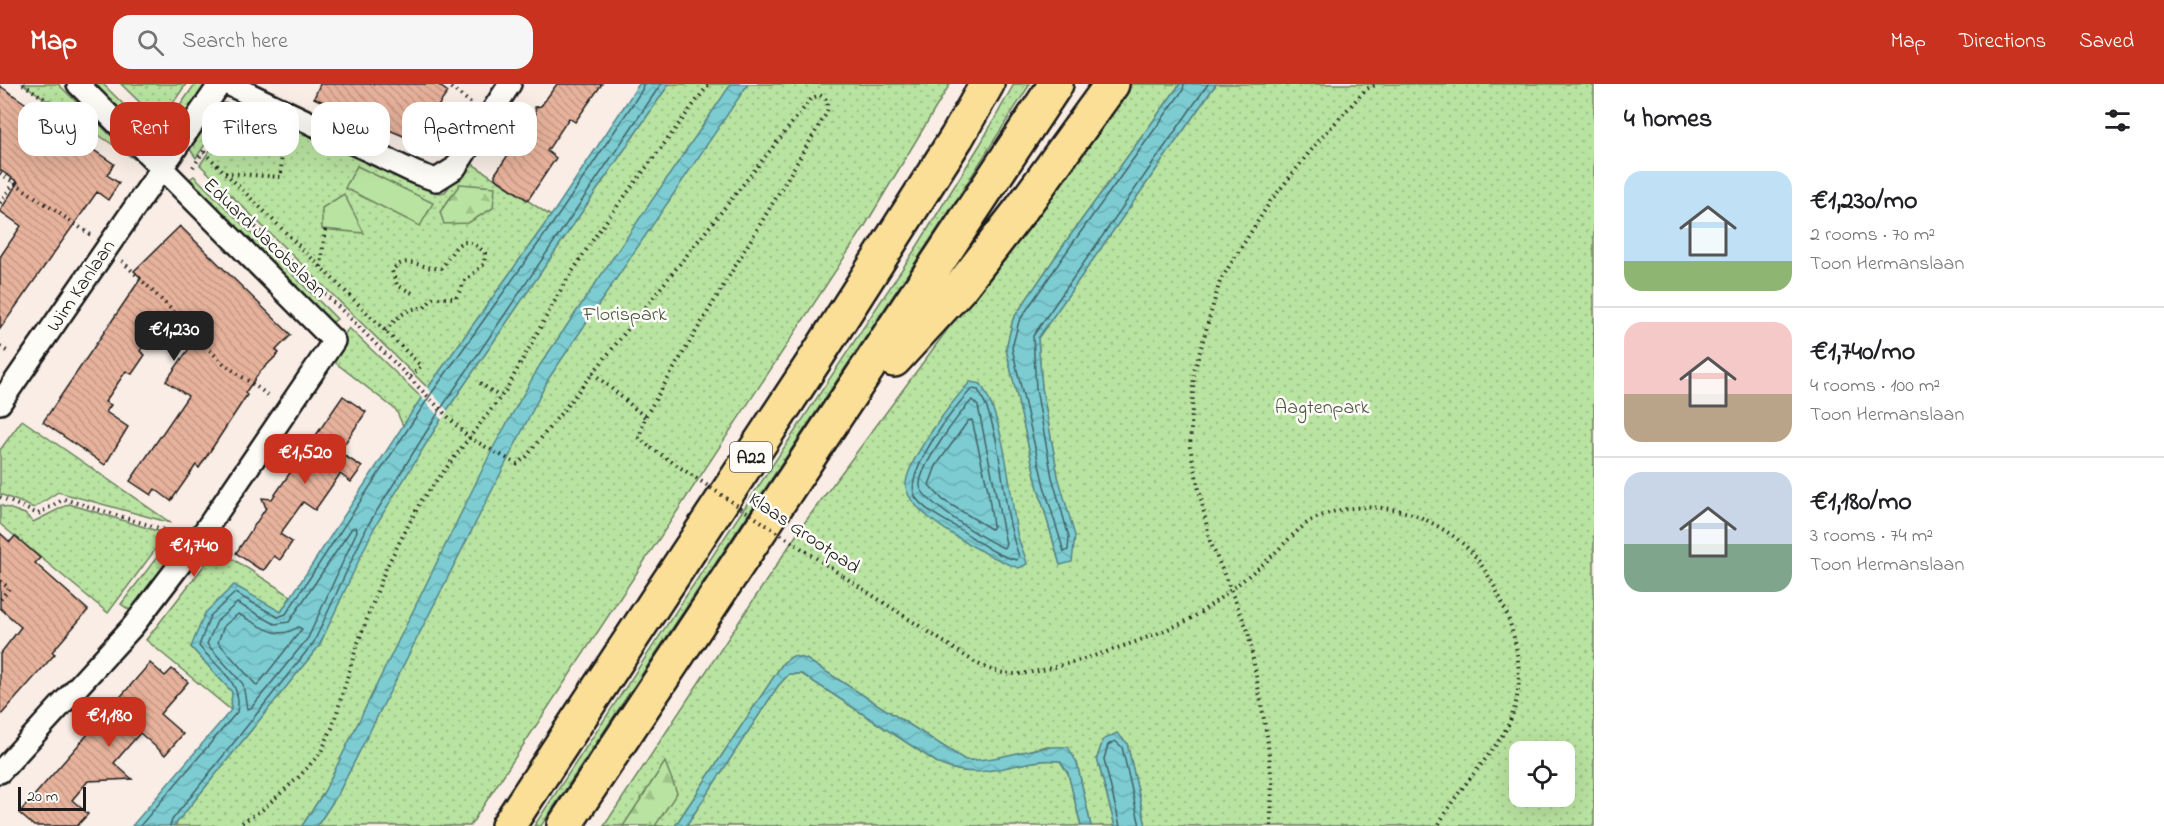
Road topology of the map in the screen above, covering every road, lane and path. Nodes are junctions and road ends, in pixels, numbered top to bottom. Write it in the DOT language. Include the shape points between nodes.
graph roads {
  1 [pos="78,84"];
  2 [pos="220,84"];
  3 [pos="446,84"];
  4 [pos="510,84"];
  5 [pos="709,84"];
  6 [pos="987,84"];
  7 [pos="1056,84"];
  8 [pos="1112,84"];
  9 [pos="1378,84"];
  10 [pos="236,88"];
  11 [pos="469,102"];
  12 [pos="499,102"];
  13 [pos="202,155"];
  14 [pos="208,156"];
  15 [pos="282,156"];
  16 [pos="463,156"];
  17 [pos="169,159"];
  18 [pos="194,167"];
  19 [pos="224,172"];
  20 [pos="0,173"];
  21 [pos="202,176"];
  22 [pos="14,183"];
  23 [pos="219,191"];
  24 [pos="0,203"];
  25 [pos="325,229"];
  26 [pos="106,246"];
  27 [pos="321,268"];
  28 [pos="412,293"];
  29 [pos="177,315"];
  30 [pos="385,331"];
  31 [pos="201,342"];
  32 [pos="593,373"];
  33 [pos="410,377"];
  34 [pos="480,383"];
  35 [pos="500,397"];
  36 [pos="0,404"];
  37 [pos="288,409"];
  38 [pos="645,417"];
  39 [pos="468,437"];
  40 [pos="817,443"];
  41 [pos="0,497"];
  42 [pos="195,545"];
  43 [pos="0,581"];
  44 [pos="1230,592"];
  45 [pos="0,600"];
  46 [pos="0,772"];
  47 [pos="237,826"];
  48 [pos="508,826"];
  49 [pos="564,826"];
  50 [pos="1271,826"];
  51 [pos="1438,826"];
  1 -- 17 [label="street, Eduard Jacobslaan"];
  2 -- 17 [label="street, Wim Kanlaan"];
  3 -- 11 [label="path"];
  4 -- 12 [label="street"];
  5 -- 35 [label="path" via="598,232"];
  6 -- 48 [label="highway, A22" via="816,358"];
  7 -- 40 [label="highway, A22"];
  8 -- 40 [label="highway, A22" via="960,288"];
  9 -- 44 [label="path" via="1366,89 1309,152 1270,202 1220,281 1194,372 1190,447 1210,541"];
  10 -- 16 [label="street" via="436,180 455,168"];
  13 -- 18 [label="path"];
  14 -- 19 [label="path"];
  15 -- 19 [label="path" via="281,177"];
  17 -- 18 [label="path, Eduard Jacobslaan"];
  17 -- 26 [label="street, Wim Kanlaan"];
  17 -- 37 [label="street, Eduard Jacobslaan" via="334,341"];
  18 -- 21 [label="path, Eduard Jacobslaan"];
  19 -- 27 [label="path"];
  20 -- 22 [label="path"];
  22 -- 24 [label="path"];
  22 -- 26 [label="path"];
  23 -- 33 [label="path, Eduard Jacobslaan"];
  25 -- 27 [label="path"];
  26 -- 29 [label="path"];
  26 -- 36 [label="street, Wim Kanlaan"];
  27 -- 30 [label="path"];
  28 -- 30 [label="path" via="397,285 392,274 398,265 407,261 441,268 452,248 461,244 485,253 484,264 465,281 456,298 433,298 424,308 406,311"];
  30 -- 33 [label="path" via="421,366"];
  31 -- 37 [label="path" via="224,364"];
  32 -- 38 [label="path"];
  32 -- 38 [label="path" via="812,98 820,94 827,99 826,114"];
  32 -- 39 [label="path" via="517,464"];
  33 -- 39 [label="path, Eduard Jacobslaan"];
  34 -- 35 [label="path"];
  35 -- 39 [label="path"];
  37 -- 42 [label="street"];
  38 -- 44 [label="path, Klaas Grootpad, bridge" via="639,438 651,448 976,663 993,670 1014,675 1036,673 1192,618"];
  39 -- 47 [label="path" via="421,501 386,568 321,752 263,809"];
  40 -- 49 [label="highway, A22"];
  41 -- 42 [label="path" via="38,514 64,499 176,532"];
  42 -- 46 [label="street" via="133,626"];
  43 -- 45 [label="path" via="9,588"];
  44 -- 50 [label="path" via="1248,631 1261,704 1272,783"];
  44 -- 51 [label="path, Klaas Grootpad" via="1309,522 1339,511 1367,507 1411,514 1431,522 1477,558 1499,595 1509,622 1517,655 1516,692 1505,731 1456,795"];
}
